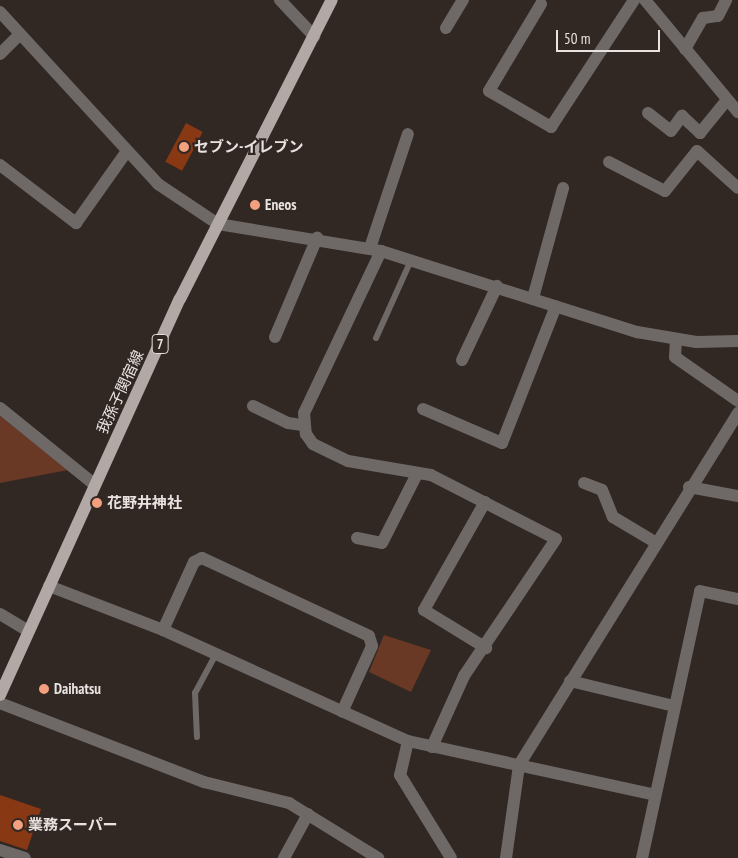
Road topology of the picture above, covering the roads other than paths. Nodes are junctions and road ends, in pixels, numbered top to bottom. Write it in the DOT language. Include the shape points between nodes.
graph roads {
  1 [pos="280,0"];
  2 [pos="332,0"];
  3 [pos="463,0"];
  4 [pos="634,0"];
  5 [pos="645,0"];
  6 [pos="726,0"];
  7 [pos="540,1"];
  8 [pos="0,12"];
  9 [pos="446,28"];
  10 [pos="19,35"];
  11 [pos="314,36"];
  12 [pos="685,49"];
  13 [pos="0,54"];
  14 [pos="726,101"];
  15 [pos="648,112"];
  16 [pos="738,112"];
  17 [pos="408,134"];
  18 [pos="127,151"];
  19 [pos="609,162"];
  20 [pos="0,165"];
  21 [pos="564,188"];
  22 [pos="738,188"];
  23 [pos="218,224"];
  24 [pos="317,238"];
  25 [pos="376,250"];
  26 [pos="412,259"];
  27 [pos="497,286"];
  28 [pos="533,298"];
  29 [pos="556,306"];
  30 [pos="275,337"];
  31 [pos="376,338"];
  32 [pos="676,339"];
  33 [pos="738,341"];
  34 [pos="462,360"];
  35 [pos="738,401"];
  36 [pos="253,406"];
  37 [pos="0,408"];
  38 [pos="423,409"];
  39 [pos="738,412"];
  40 [pos="303,425"];
  41 [pos="417,474"];
  42 [pos="584,483"];
  43 [pos="95,485"];
  44 [pos="689,486"];
  45 [pos="738,496"];
  46 [pos="485,502"];
  47 [pos="357,538"];
  48 [pos="655,542"];
  49 [pos="49,586"];
  50 [pos="738,599"];
  51 [pos="0,614"];
  52 [pos="163,630"];
  53 [pos="28,631"];
  54 [pos="486,648"];
  55 [pos="216,654"];
  56 [pos="570,681"];
  57 [pos="0,695"];
  58 [pos="0,703"];
  59 [pos="674,706"];
  60 [pos="342,712"];
  61 [pos="197,737"];
  62 [pos="408,741"];
  63 [pos="432,747"];
  64 [pos="519,765"];
  65 [pos="655,795"];
  66 [pos="308,814"];
  67 [pos="0,850"];
  68 [pos="25,858"];
  69 [pos="284,858"];
  70 [pos="378,858"];
  71 [pos="451,858"];
  72 [pos="506,858"];
  73 [pos="642,858"];
  1 -- 11 [label="street"];
  2 -- 11 [label="main road, 我孫子関宿線 / 7"];
  3 -- 9 [label="street"];
  4 -- 7 [label="street" via="551,127 489,92"];
  5 -- 12 [label="street"];
  6 -- 12 [label="street" via="718,16 702,18"];
  8 -- 10 [label="street"];
  10 -- 13 [label="street"];
  10 -- 18 [label="street"];
  11 -- 23 [label="main road, 我孫子関宿線 / 7"];
  12 -- 14 [label="street"];
  14 -- 15 [label="street" via="700,133 682,116 671,131"];
  14 -- 16 [label="street"];
  17 -- 25 [label="street"];
  18 -- 20 [label="street" via="76,223"];
  18 -- 23 [label="street" via="176,200"];
  19 -- 22 [label="street" via="665,192 697,151"];
  21 -- 28 [label="street"];
  23 -- 24 [label="street"];
  23 -- 43 [label="main road, 我孫子関宿線 / 7"];
  24 -- 25 [label="street"];
  24 -- 30 [label="street"];
  25 -- 26 [label="street"];
  25 -- 40 [label="street" via="304,413"];
  26 -- 27 [label="street"];
  26 -- 31 [label="lane"];
  27 -- 28 [label="street"];
  27 -- 34 [label="street"];
  28 -- 29 [label="street"];
  29 -- 32 [label="street"];
  29 -- 38 [label="street" via="502,443"];
  32 -- 33 [label="street"];
  32 -- 35 [label="street" via="675,356"];
  36 -- 40 [label="street" via="288,423"];
  37 -- 43 [label="street"];
  39 -- 44 [label="street"];
  40 -- 41 [label="street" via="313,444 348,461"];
  41 -- 46 [label="street" via="431,476"];
  41 -- 47 [label="street" via="382,544"];
  42 -- 48 [label="street" via="602,490 613,517"];
  43 -- 49 [label="main road, 我孫子関宿線 / 7"];
  44 -- 45 [label="street"];
  44 -- 48 [label="street"];
  46 -- 54 [label="street" via="424,610"];
  46 -- 54 [label="street" via="556,539"];
  48 -- 56 [label="street"];
  49 -- 52 [label="street"];
  49 -- 53 [label="main road, 我孫子関宿線 / 7"];
  50 -- 59 [label="street" via="700,591"];
  51 -- 53 [label="street"];
  52 -- 55 [label="street"];
  52 -- 60 [label="street" via="194,562 202,558 211,562 369,636 372,646"];
  53 -- 57 [label="main road, 我孫子関宿線 / 7"];
  54 -- 63 [label="street" via="464,676"];
  55 -- 60 [label="street"];
  55 -- 61 [label="lane" via="195,693"];
  56 -- 59 [label="street"];
  56 -- 64 [label="street"];
  58 -- 66 [label="street" via="176,772 289,803"];
  59 -- 65 [label="street"];
  60 -- 62 [label="street"];
  62 -- 63 [label="street"];
  62 -- 71 [label="street" via="400,775"];
  63 -- 64 [label="street"];
  64 -- 65 [label="street"];
  64 -- 72 [label="street"];
  65 -- 73 [label="street"];
  66 -- 69 [label="street"];
  66 -- 70 [label="street"];
  67 -- 68 [label="street"];
}
